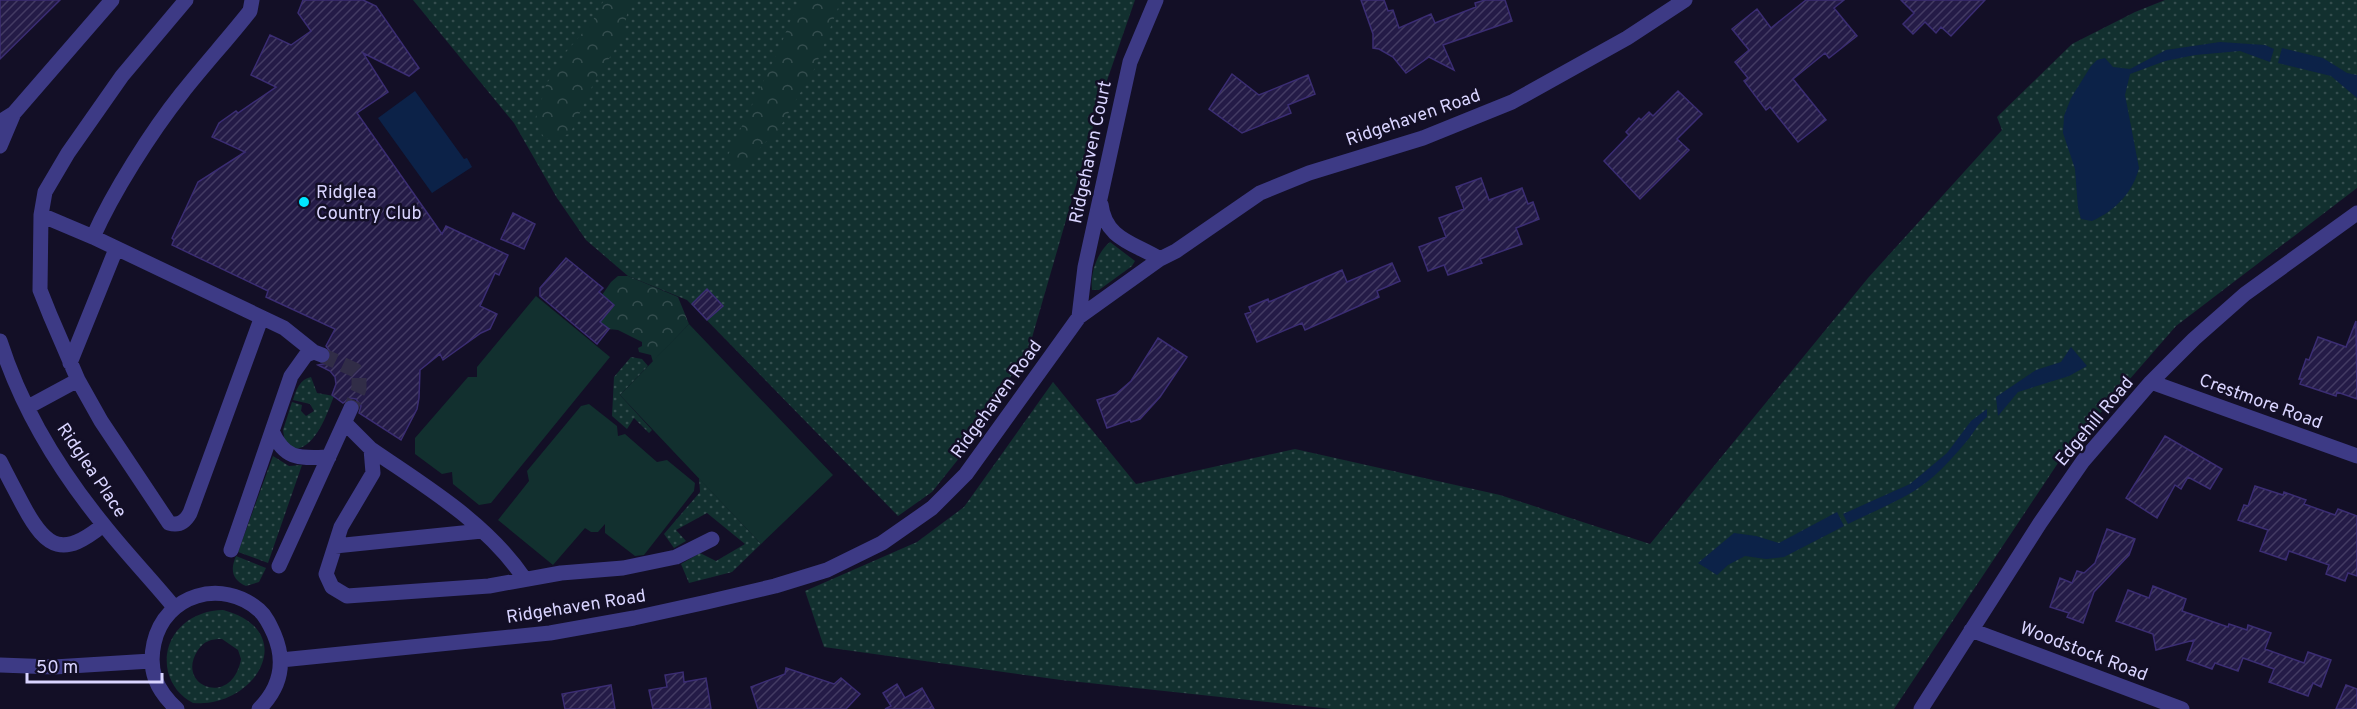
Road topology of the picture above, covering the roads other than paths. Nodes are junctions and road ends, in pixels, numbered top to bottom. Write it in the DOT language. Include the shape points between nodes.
graph roads {
  1 [pos="186,0"];
  2 [pos="252,0"];
  3 [pos="1156,0"];
  4 [pos="1685,0"];
  5 [pos="107,2"];
  6 [pos="14,113"];
  7 [pos="0,122"];
  8 [pos="0,146"];
  9 [pos="1100,198"];
  10 [pos="2357,213"];
  11 [pos="41,215"];
  12 [pos="93,237"];
  13 [pos="116,249"];
  14 [pos="1160,259"];
  15 [pos="1079,317"];
  16 [pos="261,319"];
  17 [pos="1,346"];
  18 [pos="70,363"];
  19 [pos="78,380"];
  20 [pos="2151,382"];
  21 [pos="28,407"];
  22 [pos="351,408"];
  23 [pos="345,423"];
  24 [pos="272,431"];
  25 [pos="371,449"];
  26 [pos="2357,456"];
  27 [pos="329,457"];
  28 [pos="0,461"];
  29 [pos="103,525"];
  30 [pos="482,531"];
  31 [pos="712,539"];
  32 [pos="335,546"];
  33 [pos="231,550"];
  34 [pos="279,566"];
  35 [pos="524,578"];
  36 [pos="174,607"];
  37 [pos="1971,630"];
  38 [pos="282,660"];
  39 [pos="151,661"];
  40 [pos="0,665"];
  41 [pos="175,708"];
  42 [pos="259,709"];
  43 [pos="1921,709"];
  44 [pos="2182,709"];
  1 -- 11 [label="street" via="122,76 68,153 45,192"];
  2 -- 12 [label="street" via="250,11 181,95 147,144"];
  3 -- 9 [label="street, Ridgehaven Court" via="1130,62"];
  4 -- 14 [label="street, Ridgehaven Road" via="1627,38 1512,102 1423,138 1309,173 1260,193"];
  5 -- 6 [label="street"];
  6 -- 7 [label="street"];
  6 -- 8 [label="street"];
  9 -- 14 [label="street" via="1102,216 1113,232"];
  9 -- 15 [label="street, Ridgehaven Court"];
  10 -- 20 [label="street, Edgehill Road" via="2245,294"];
  11 -- 12 [label="street"];
  11 -- 18 [label="street" via="40,290"];
  12 -- 13 [label="street"];
  13 -- 16 [label="street"];
  13 -- 18 [label="street"];
  14 -- 15 [label="street, Ridgehaven Road"];
  15 -- 38 [label="street, Ridgehaven Road" via="966,474 932,508 882,543 826,570 707,602 550,633"];
  16 -- 19 [label="street" via="190,513 180,524 169,523 164,517"];
  16 -- 24 [label="street" via="284,328 318,353 306,355 291,376"];
  17 -- 21 [label="street, Ridglea Place"];
  18 -- 19 [label="street"];
  19 -- 21 [label="street"];
  20 -- 26 [label="street, Crestmore Road"];
  20 -- 37 [label="street, Edgehill Road" via="2083,461"];
  21 -- 29 [label="street, Ridglea Place" via="60,463"];
  22 -- 23 [label="street"];
  23 -- 25 [label="street"];
  23 -- 27 [label="street"];
  24 -- 27 [label="street" via="280,446 294,457"];
  24 -- 33 [label="street"];
  25 -- 30 [label="street" via="458,509"];
  25 -- 32 [label="street" via="373,473 341,527"];
  27 -- 34 [label="street"];
  28 -- 29 [label="street" via="43,538 56,545 73,544"];
  29 -- 36 [label="street, Ridglea Place"];
  30 -- 32 [label="street"];
  30 -- 35 [label="street" via="509,555"];
  31 -- 35 [label="street" via="676,557 623,568"];
  32 -- 35 [label="street" via="326,574 332,587 347,596 489,586"];
  36 -- 38 [label="street" via="195,597 220,593 247,602 269,623"];
  36 -- 39 [label="street" via="154,640"];
  37 -- 43 [label="street, Edgehill Road"];
  37 -- 44 [label="street, Woodstock Road"];
  38 -- 42 [label="street" via="276,688"];
  39 -- 40 [label="street" via="54,667"];
  39 -- 41 [label="street" via="158,685"];
}
